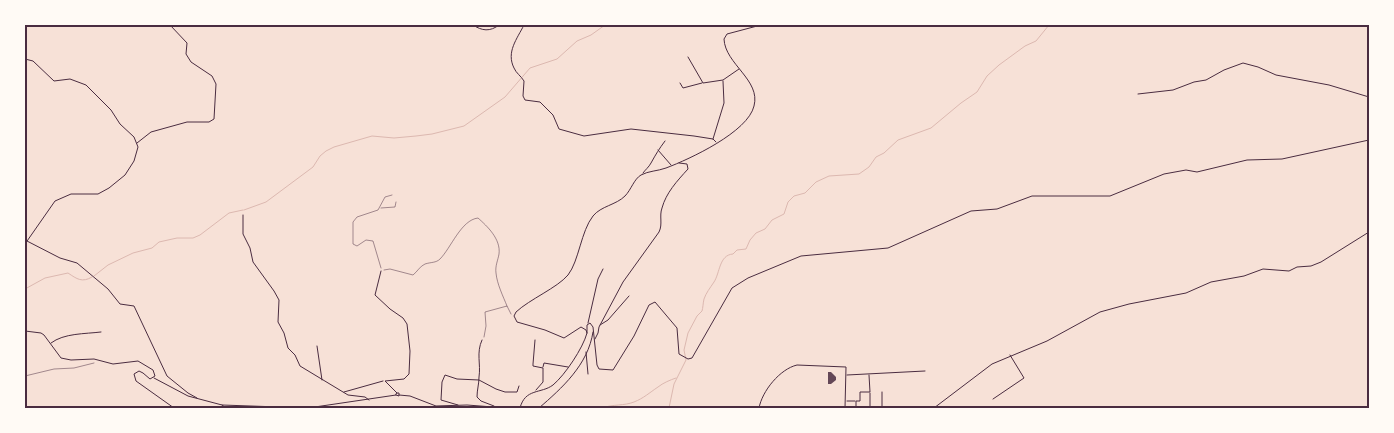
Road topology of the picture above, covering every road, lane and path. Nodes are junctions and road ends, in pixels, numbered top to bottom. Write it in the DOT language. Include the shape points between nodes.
graph roads {
  1 [pos="170,25"];
  2 [pos="472,25"];
  3 [pos="499,25"];
  4 [pos="524,25"];
  5 [pos="761,25"];
  6 [pos="688,57"];
  7 [pos="25,59"];
  8 [pos="739,69"];
  9 [pos="723,80"];
  10 [pos="703,82"];
  11 [pos="680,83"];
  12 [pos="1138,94"];
  13 [pos="1369,97"];
  14 [pos="713,139"];
  15 [pos="1369,140"];
  16 [pos="665,141"];
  17 [pos="717,143"];
  18 [pos="136,144"];
  19 [pos="658,150"];
  20 [pos="678,163"];
  21 [pos="672,166"];
  22 [pos="642,174"];
  23 [pos="392,195"];
  24 [pos="396,202"];
  25 [pos="380,208"];
  26 [pos="243,215"];
  27 [pos="1369,232"];
  28 [pos="26,241"];
  29 [pos="25,244"];
  30 [pos="603,269"];
  31 [pos="381,271"];
  32 [pos="628,296"];
  33 [pos="506,306"];
  34 [pos="514,316"];
  35 [pos="588,324"];
  36 [pos="600,325"];
  37 [pos="593,329"];
  38 [pos="25,331"];
  39 [pos="101,332"];
  40 [pos="587,333"];
  41 [pos="482,340"];
  42 [pos="535,340"];
  43 [pos="595,340"];
  44 [pos="50,344"];
  45 [pos="317,346"];
  46 [pos="586,352"];
  47 [pos="1010,355"];
  48 [pos="98,361"];
  49 [pos="568,367"];
  50 [pos="543,368"];
  51 [pos="925,371"];
  52 [pos="588,374"];
  53 [pos="846,375"];
  54 [pos="869,375"];
  55 [pos="25,376"];
  56 [pos="777,377"];
  57 [pos="154,378"];
  58 [pos="782,378"];
  59 [pos="479,380"];
  60 [pos="323,381"];
  61 [pos="384,381"];
  62 [pos="519,386"];
  63 [pos="536,390"];
  64 [pos="343,392"];
  65 [pos="870,392"];
  66 [pos="882,392"];
  67 [pos="398,394"];
  68 [pos="198,398"];
  69 [pos="369,400"];
  70 [pos="993,400"];
  71 [pos="846,401"];
  72 [pos="856,401"];
  73 [pos="222,405"];
  74 [pos="460,405"];
  75 [pos="494,406"];
  76 [pos="174,408"];
  77 [pos="226,408"];
  78 [pos="308,408"];
  79 [pos="506,408"];
  80 [pos="520,408"];
  81 [pos="539,408"];
  82 [pos="759,408"];
  83 [pos="846,408"];
  84 [pos="856,408"];
  85 [pos="870,408"];
  86 [pos="882,408"];
  87 [pos="934,408"];
  1 -- 18 [label="street" via="187,43 186,54 191,62 212,76 216,84 214,119 210,122 187,122 151,132"];
  2 -- 3 [label="street" via="486,30"];
  4 -- 14 [label="street" via="511,48 515,71 523,79 523,96 525,100 540,102 553,115 559,129 584,136 632,130"];
  5 -- 8 [label="street" via="727,34 724,39 726,49"];
  6 -- 10 [label="street"];
  7 -- 18 [label="street" via="33,61 54,81 70,80 86,85 134,137"];
  8 -- 9 [label="street"];
  8 -- 17 [label="street" via="754,92 754,106 745,121"];
  9 -- 10 [label="street"];
  9 -- 14 [label="street" via="724,103"];
  10 -- 11 [label="street" via="683,88"];
  12 -- 13 [label="street" via="1173,90 1244,63 1276,75"];
  14 -- 17 [label="street"];
  15 -- 43 [label="street" via="1282,159 1247,160 1197,172 1186,170 1164,174 1110,196 1032,196 997,209 971,211 888,248 802,256 739,282 732,288 695,355 688,359 679,354 677,328 655,302 649,305 612,370 599,369"];
  16 -- 19 [label="street"];
  17 -- 20 [label="street"];
  18 -- 28 [label="street" via="134,161 125,175 98,194 71,194 54,202"];
  19 -- 21 [label="street"];
  19 -- 22 [label="street"];
  20 -- 21 [label="street"];
  20 -- 36 [label="street" via="686,164 688,169 667,196 662,208 660,232 624,282"];
  21 -- 22 [label="street"];
  22 -- 34 [label="street" via="622,198 593,216 569,274"];
  23 -- 25 [label="path" via="385,197"];
  24 -- 25 [label="path" via="395,207"];
  25 -- 31 [label="path" via="354,218 353,242 357,246 366,240 373,241"];
  26 -- 60 [label="street" via="243,234 253,262 279,300 278,322 288,348 300,366"];
  27 -- 47 [label="street" via="1311,266 1289,271 1263,269 1211,282 1186,294 1100,312 1047,341"];
  28 -- 29 [label="street"];
  28 -- 68 [label="street" via="77,263 108,289 120,304 134,306 167,376"];
  30 -- 35 [label="street"];
  31 -- 33 [label="path" via="390,269 413,275 425,264 439,260 469,222 478,218 488,227 497,243 496,273"];
  31 -- 61 [label="street" via="375,295 405,320 410,351 408,377"];
  32 -- 36 [label="street"];
  33 -- 34 [label="path"];
  33 -- 41 [label="path" via="485,312"];
  34 -- 40 [label="street" via="517,322 560,337 568,337 581,327"];
  35 -- 37 [label="street"];
  35 -- 40 [label="street"];
  36 -- 43 [label="street"];
  37 -- 43 [label="street"];
  37 -- 46 [label="street"];
  38 -- 44 [label="street" via="41,333"];
  39 -- 44 [label="street" via="65,336"];
  40 -- 49 [label="street"];
  41 -- 59 [label="street"];
  42 -- 50 [label="street" via="533,366"];
  44 -- 48 [label="street" via="61,358"];
  45 -- 60 [label="street"];
  46 -- 52 [label="street"];
  46 -- 81 [label="street" via="571,379"];
  47 -- 70 [label="street" via="1024,378"];
  47 -- 87 [label="street" via="982,371"];
  48 -- 55 [label="path"];
  48 -- 57 [label="street" via="113,364 138,361 153,370"];
  49 -- 50 [label="street" via="544,363"];
  49 -- 63 [label="street" via="551,386"];
  50 -- 63 [label="street" via="543,382"];
  51 -- 54 [label="street"];
  53 -- 54 [label="street"];
  53 -- 56 [label="street" via="846,367 797,365"];
  53 -- 71 [label="street"];
  54 -- 65 [label="street"];
  56 -- 58 [label="street"];
  56 -- 82 [label="street" via="761,398"];
  57 -- 68 [label="street"];
  57 -- 76 [label="street" via="148,378 141,371 134,374 136,381"];
  59 -- 62 [label="street" via="505,392 517,392"];
  59 -- 74 [label="street" via="443,376 441,400"];
  59 -- 75 [label="street" via="478,399"];
  60 -- 64 [label="street"];
  61 -- 64 [label="street"];
  61 -- 67 [label="street"];
  63 -- 80 [label="street" via="523,399"];
  64 -- 69 [label="street"];
  65 -- 72 [label="street" via="860,392 860,401"];
  65 -- 85 [label="street"];
  66 -- 86 [label="street"];
  67 -- 69 [label="street"];
  67 -- 74 [label="street" via="436,406"];
  68 -- 73 [label="street"];
  69 -- 78 [label="street"];
  71 -- 72 [label="street"];
  71 -- 83 [label="street"];
  72 -- 84 [label="street"];
  73 -- 77 [label="street"];
  73 -- 78 [label="street"];
  74 -- 75 [label="street"];
  75 -- 79 [label="street"];
}
